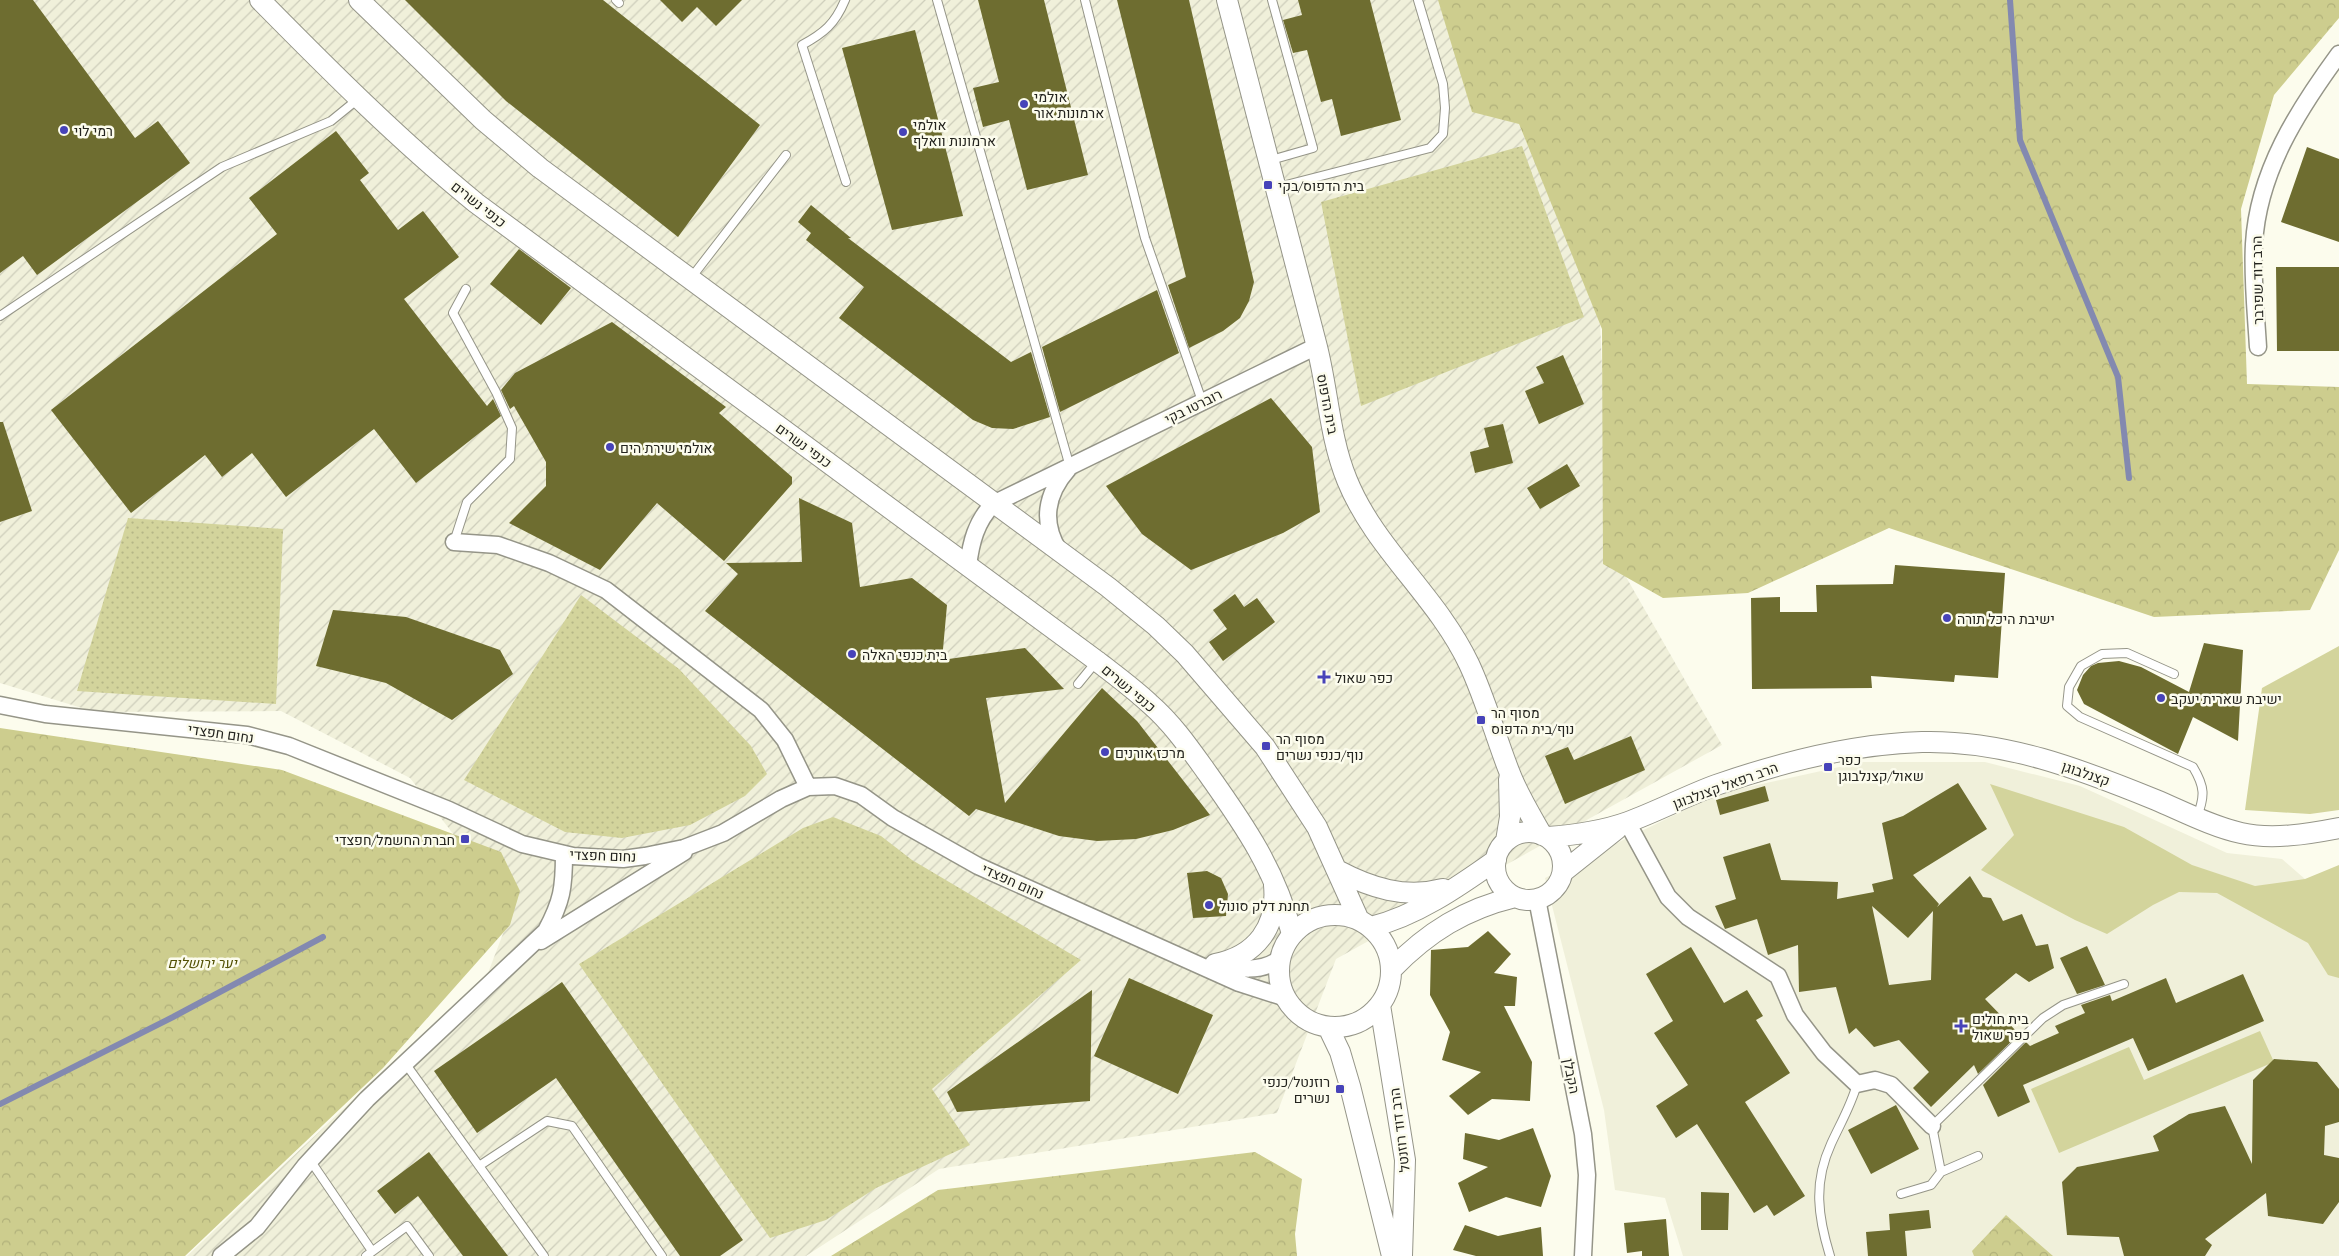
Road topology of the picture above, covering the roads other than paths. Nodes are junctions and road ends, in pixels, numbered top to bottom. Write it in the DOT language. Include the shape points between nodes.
graph roads {
  1 [pos="260,0"];
  2 [pos="359,0"];
  3 [pos="845,0"];
  4 [pos="937,0"];
  5 [pos="1085,0"];
  6 [pos="1227,0"];
  7 [pos="1272,0"];
  8 [pos="1418,0"];
  9 [pos="2339,54"];
  10 [pos="358,99"];
  11 [pos="786,155"];
  12 [pos="1269,160"];
  13 [pos="846,182"];
  14 [pos="1276,188"];
  15 [pos="690,280"];
  16 [pos="466,289"];
  17 [pos="0,316"];
  18 [pos="1317,346"];
  19 [pos="2258,347"];
  20 [pos="1202,401"];
  21 [pos="1070,467"];
  22 [pos="993,504"];
  23 [pos="454,542"];
  24 [pos="1060,553"];
  25 [pos="968,566"];
  26 [pos="1097,661"];
  27 [pos="2174,674"];
  28 [pos="1078,684"];
  29 [pos="0,705"];
  30 [pos="1826,754"];
  31 [pos="1509,772"];
  32 [pos="808,787"];
  33 [pos="2197,817"];
  34 [pos="1627,822"];
  35 [pos="2339,828"];
  36 [pos="1545,836"];
  37 [pos="1506,841"];
  38 [pos="700,842"];
  39 [pos="564,854"];
  40 [pos="1496,860"];
  41 [pos="1337,870"];
  42 [pos="1563,872"];
  43 [pos="1272,873"];
  44 [pos="1459,885"];
  45 [pos="1515,896"];
  46 [pos="1537,899"];
  47 [pos="1365,923"];
  48 [pos="1292,934"];
  49 [pos="529,949"];
  50 [pos="1175,952"];
  51 [pos="1280,959"];
  52 [pos="1216,964"];
  53 [pos="1392,969"];
  54 [pos="2124,984"];
  55 [pos="1286,998"];
  56 [pos="1380,1005"];
  57 [pos="1328,1027"];
  58 [pos="405,1063"];
  59 [pos="1857,1084"];
  60 [pos="1932,1126"];
  61 [pos="1978,1156"];
  62 [pos="310,1160"];
  63 [pos="479,1166"];
  64 [pos="1941,1172"];
  65 [pos="1901,1194"];
  66 [pos="369,1254"];
  67 [pos="221,1256"];
  68 [pos="429,1256"];
  69 [pos="544,1256"];
  70 [pos="662,1256"];
  71 [pos="1392,1256"];
  72 [pos="1402,1256"];
  73 [pos="1583,1256"];
  74 [pos="1830,1256"];
  1 -- 10 [label="street, כנפי נשרים"];
  2 -- 15 [label="street" via="482,120 540,168"];
  3 -- 13 [label="lane" via="838,18 820,35 802,45"];
  4 -- 21 [label="lane"];
  5 -- 20 [label="lane" via="1145,238"];
  6 -- 12 [label="street, בית הדפוס"];
  7 -- 12 [label="lane" via="1313,148"];
  8 -- 14 [label="lane" via="1443,84 1443,134 1430,148"];
  9 -- 19 [label="street, הרב דוד שפרבר" via="2278,148 2261,198 2254,243"];
  10 -- 17 [label="lane" via="331,121 222,167"];
  10 -- 25 [label="street, כנפי נשרים" via="476,203"];
  11 -- 15 [label="lane"];
  12 -- 14 [label="street, בית הדפוס"];
  14 -- 18 [label="street, בית הדפוס"];
  15 -- 22 [label="street"];
  16 -- 23 [label="lane" via="453,313 512,428 510,459 466,502"];
  18 -- 20 [label="street, רוברטו בקי"];
  18 -- 31 [label="street, בית הדפוס" via="1336,447 1359,507 1381,542 1439,612 1455,638 1470,665"];
  20 -- 21 [label="street, רוברטו בקי"];
  21 -- 22 [label="street, רוברטו בקי"];
  21 -- 24 [label="street, רוברטו בקי" via="1053,491 1048,509 1049,531"];
  22 -- 24 [label="street"];
  22 -- 25 [label="street, רוברטו בקי" via="974,533"];
  23 -- 32 [label="street" via="498,545 550,563 606,590 761,710 785,740"];
  24 -- 41 [label="street" via="1156,626 1200,670 1265,747 1317,827"];
  25 -- 26 [label="street, כנפי נשרים"];
  26 -- 28 [label="lane"];
  26 -- 43 [label="street, כנפי נשרים" via="1151,704 1172,726 1228,802"];
  27 -- 33 [label="lane" via="2127,653 2102,654 2081,666 2069,687 2067,706 2080,717 2194,768 2202,783 2203,801"];
  29 -- 39 [label="street, נחום חפצדי" via="45,714 247,734 289,746 522,844"];
  30 -- 33 [label="street, קצנלבוגן" via="1897,744 1971,743 2024,752 2088,773"];
  30 -- 34 [label="street, הרב רפאל קצנלבוגן" via="1714,786"];
  31 -- 36 [label="street, בית הדפוס" via="1528,812"];
  31 -- 37 [label="street, בית הדפוס" via="1510,817"];
  32 -- 38 [label="street, נחום חפצדי"];
  32 -- 50 [label="street, נחום חפצדי" via="835,786 862,795 893,818 978,866"];
  33 -- 35 [label="street, קצנלבוגן" via="2240,833 2265,836"];
  34 -- 36 [label="street, הרב רפאל קצנלבוגן" via="1590,832"];
  34 -- 42 [label="street, הרב רפאל קצנלבוגן"];
  34 -- 59 [label="street" via="1668,898 1688,917 1778,976 1795,1015 1824,1053"];
  36 -- 37 [label="street" via="1526,832"];
  36 -- 42 [label="street" via="1559,850"];
  37 -- 40 [label="street"];
  38 -- 39 [label="street, נחום חפצדי" via="630,858"];
  38 -- 49 [label="street"];
  39 -- 49 [label="street" via="564,884 559,907 546,931"];
  40 -- 44 [label="street"];
  40 -- 45 [label="street" via="1499,882"];
  41 -- 44 [label="street" via="1368,884 1405,894"];
  41 -- 47 [label="street"];
  42 -- 46 [label="street" via="1552,891"];
  43 -- 48 [label="street, כנפי נשרים"];
  43 -- 52 [label="street" via="1273,908 1262,936 1240,957"];
  44 -- 47 [label="street" via="1405,915"];
  45 -- 46 [label="street"];
  45 -- 53 [label="street" via="1457,918 1426,938"];
  46 -- 73 [label="street, הקבלן" via="1583,1134 1587,1176"];
  47 -- 48 [label="street" via="1342,915 1321,916 1302,924"];
  47 -- 53 [label="street" via="1387,948"];
  48 -- 51 [label="street"];
  49 -- 58 [label="street"];
  50 -- 52 [label="street, נחום חפצדי"];
  50 -- 55 [label="street, נחום חפצדי" via="1239,982"];
  51 -- 52 [label="street, נחום חפצדי" via="1249,969"];
  51 -- 55 [label="street" via="1279,980"];
  53 -- 56 [label="street" via="1389,988"];
  54 -- 60 [label="lane" via="2063,1005 2043,1018"];
  55 -- 57 [label="street" via="1304,1018"];
  56 -- 57 [label="street" via="1359,1022 1344,1027"];
  56 -- 72 [label="street, הרב דוד רוזנטל" via="1405,1160"];
  57 -- 71 [label="street" via="1340,1052 1350,1086"];
  58 -- 62 [label="street"];
  58 -- 63 [label="lane"];
  59 -- 60 [label="street" via="1875,1080 1891,1085"];
  59 -- 74 [label="lane" via="1822,1170 1819,1208"];
  60 -- 64 [label="lane"];
  61 -- 64 [label="lane"];
  62 -- 66 [label="lane"];
  62 -- 67 [label="street" via="257,1226"];
  63 -- 69 [label="lane"];
  63 -- 70 [label="lane" via="547,1121 572,1126"];
  64 -- 65 [label="lane" via="1931,1185"];
  66 -- 68 [label="lane" via="407,1226"];
}
